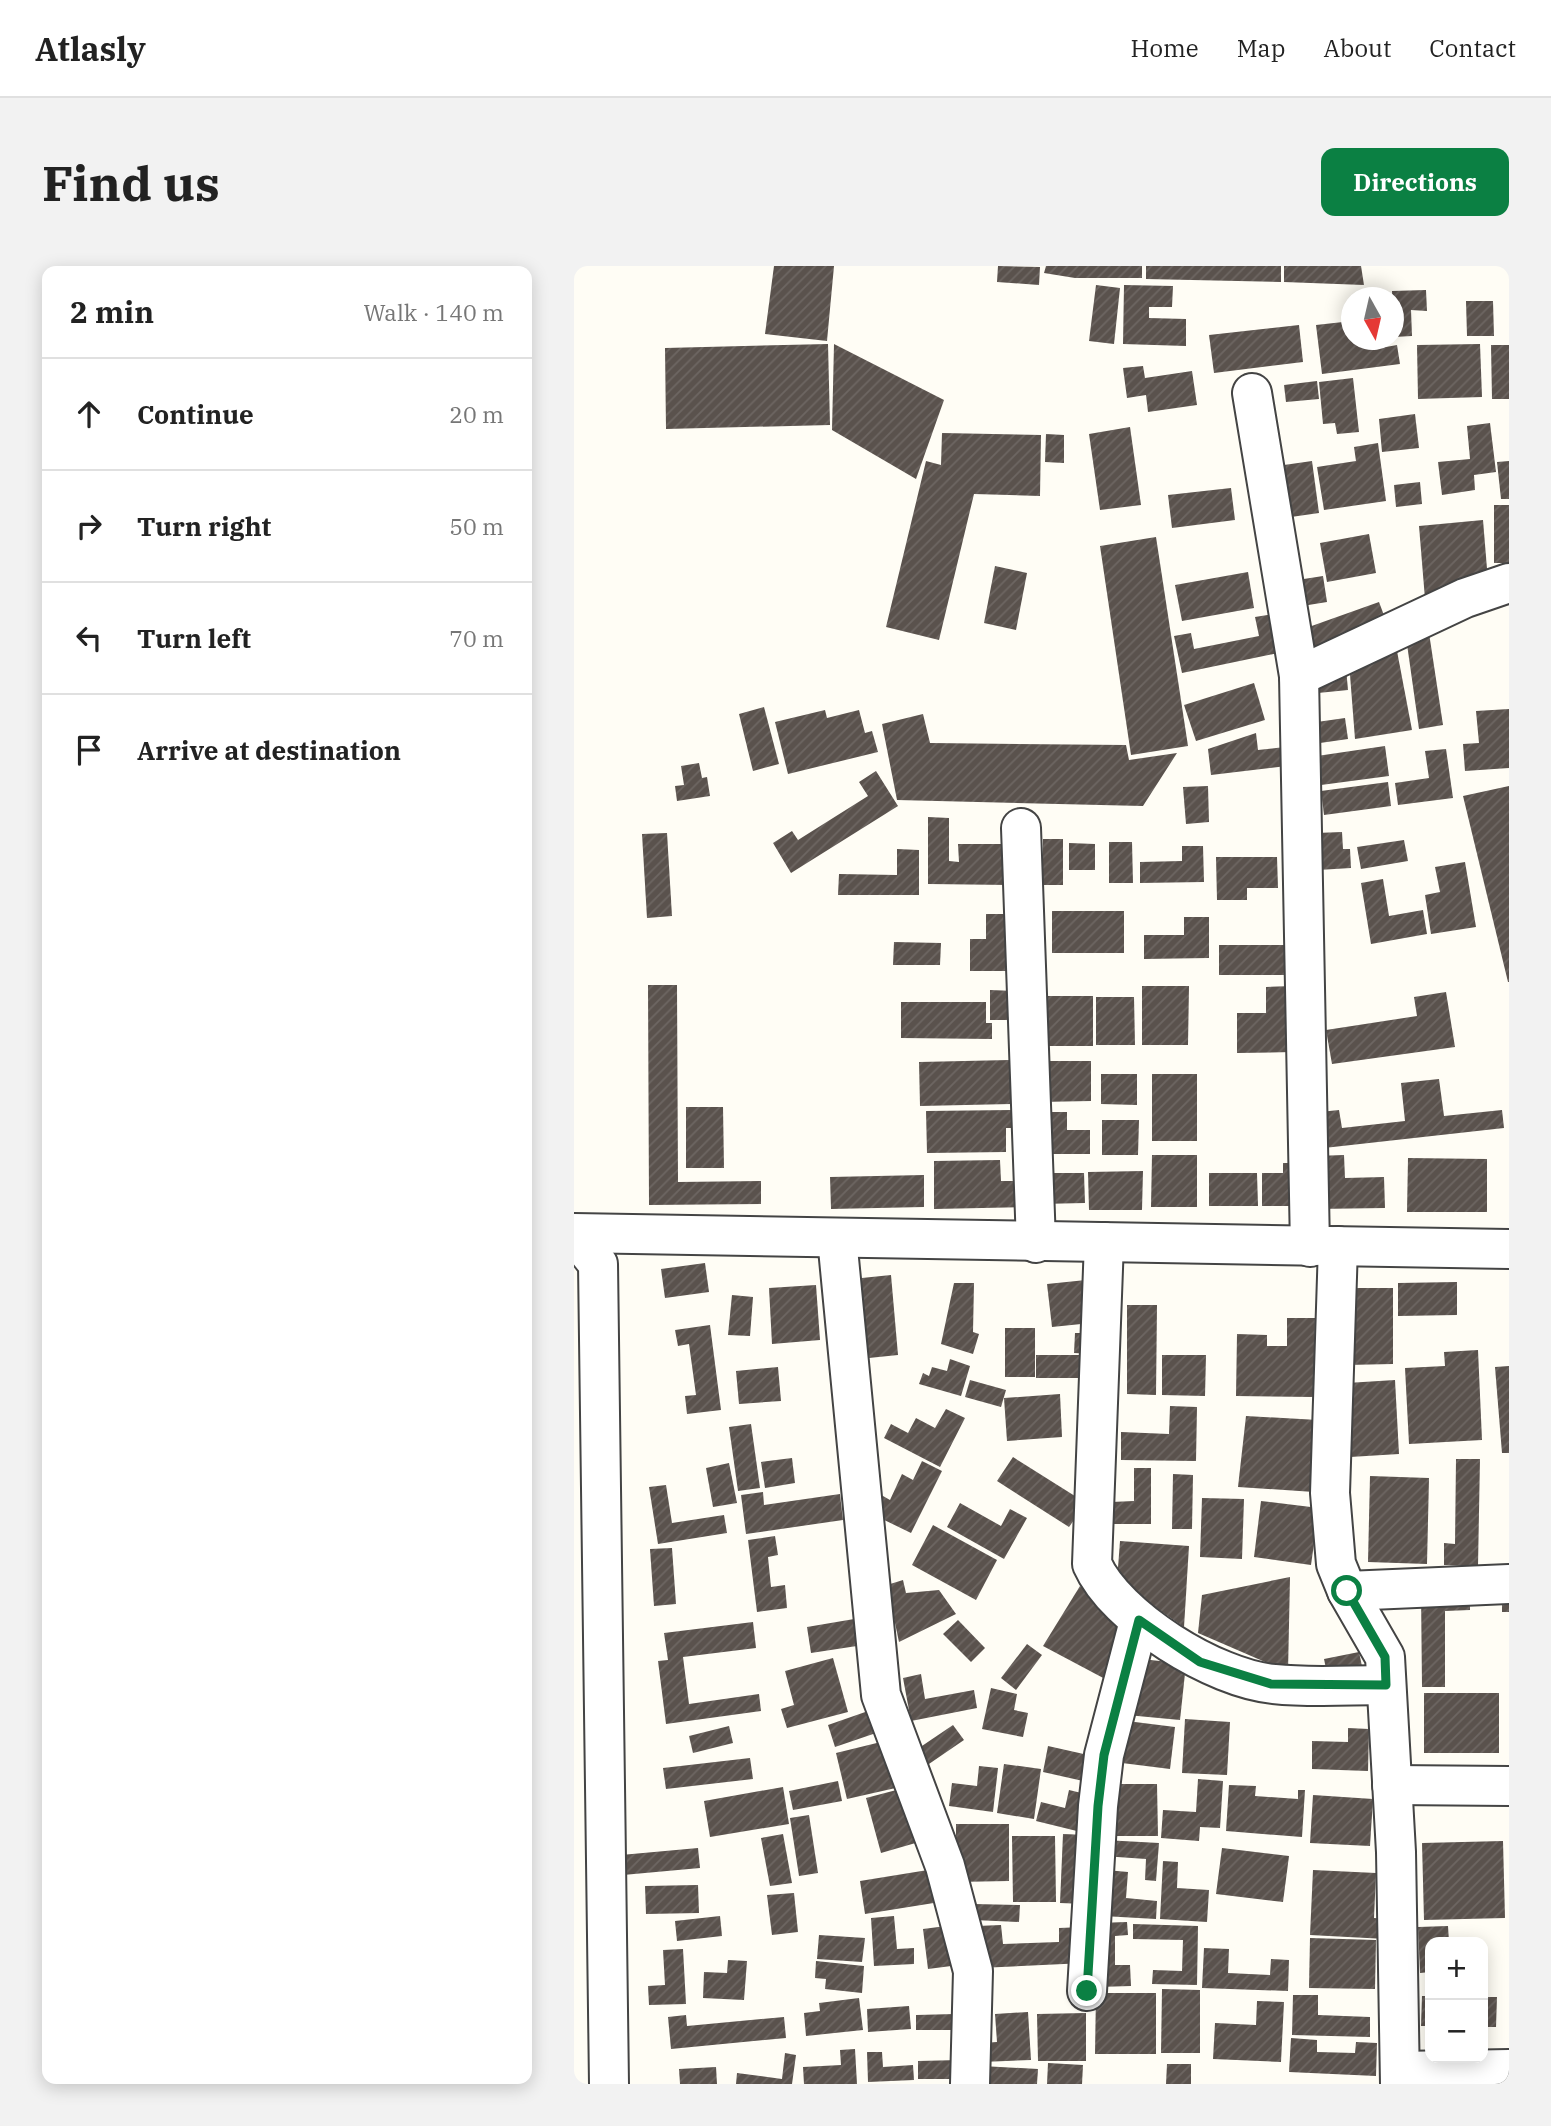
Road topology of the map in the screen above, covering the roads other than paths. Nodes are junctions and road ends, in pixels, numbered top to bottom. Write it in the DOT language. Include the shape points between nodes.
graph roads {
  1 [pos="1252,393"];
  2 [pos="1509,583"];
  3 [pos="1298,676"];
  4 [pos="1021,828"];
  5 [pos="574,1233"];
  6 [pos="837,1238"];
  7 [pos="1104,1242"];
  8 [pos="1036,1243"];
  9 [pos="1324,1246"];
  10 [pos="1509,1249"];
  11 [pos="1509,1584"];
  12 [pos="1347,1591"];
  13 [pos="1139,1620"];
  14 [pos="1386,1685"];
  15 [pos="1392,1785"];
  16 [pos="1509,1786"];
  17 [pos="1087,1991"];
  18 [pos="1509,2069"];
  19 [pos="1400,2078"];
  20 [pos="608,2084"];
  21 [pos="970,2084"];
  1 -- 3 [label="street"];
  2 -- 3 [label="street" via="1465,598"];
  3 -- 9 [label="street"];
  4 -- 8 [label="street"];
  5 -- 6 [label="street"];
  5 -- 20 [label="street" via="598,1264"];
  6 -- 8 [label="street"];
  6 -- 21 [label="street" via="881,1695 945,1866 973,1971"];
  7 -- 8 [label="street"];
  7 -- 9 [label="street"];
  7 -- 13 [label="street" via="1092,1564 1100,1581"];
  9 -- 10 [label="street"];
  9 -- 12 [label="street" via="1330,1493 1336,1564"];
  11 -- 12 [label="street"];
  12 -- 14 [label="street" via="1385,1657"];
  13 -- 14 [label="street" via="1200,1662 1271,1684"];
  13 -- 17 [label="street" via="1104,1755"];
  14 -- 15 [label="street"];
  15 -- 16 [label="street"];
  15 -- 19 [label="street"];
  18 -- 19 [label="street"];
}
